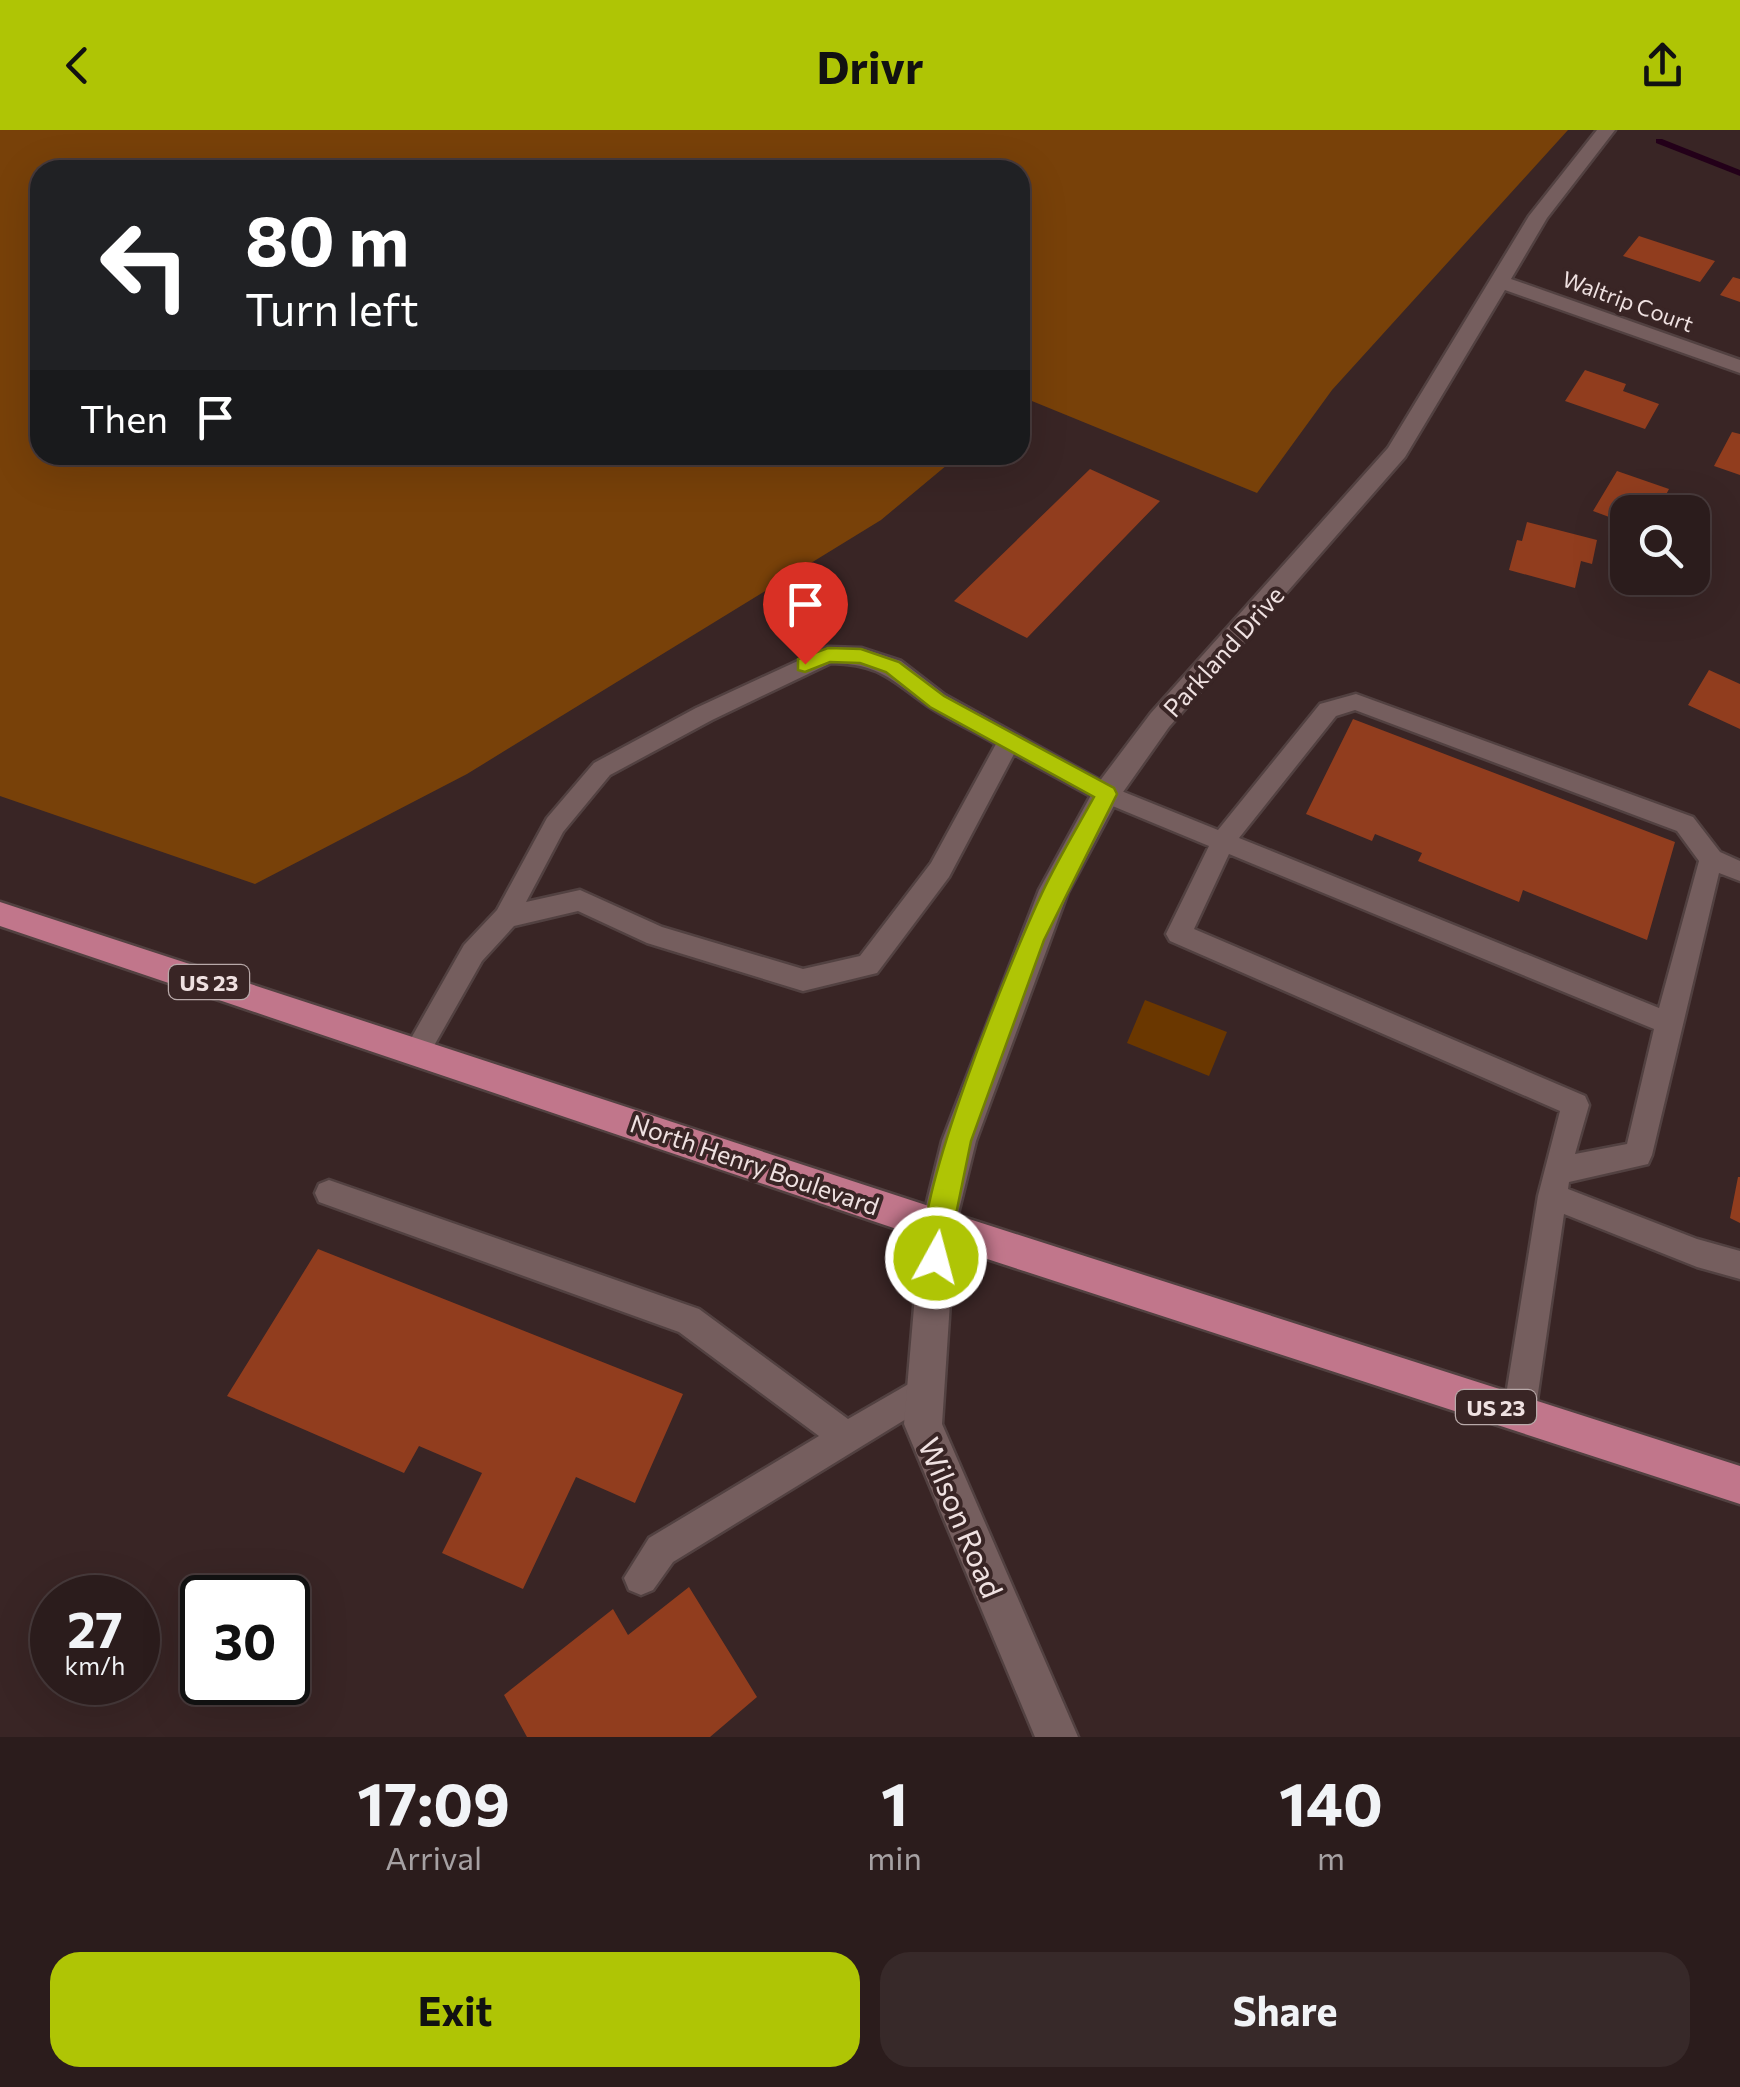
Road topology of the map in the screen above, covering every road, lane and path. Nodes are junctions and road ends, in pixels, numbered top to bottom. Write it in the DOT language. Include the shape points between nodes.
graph roads {
  1 [pos="1606,130"];
  2 [pos="1500,281"];
  3 [pos="1740,367"];
  4 [pos="1008,740"];
  5 [pos="1106,794"];
  6 [pos="1223,842"];
  7 [pos="1710,860"];
  8 [pos="1740,872"];
  9 [pos="0,914"];
  10 [pos="506,917"];
  11 [pos="1668,1023"];
  12 [pos="418,1050"];
  13 [pos="1555,1184"];
  14 [pos="330,1192"];
  15 [pos="938,1226"];
  16 [pos="1740,1265"];
  17 [pos="926,1389"];
  18 [pos="1519,1414"];
  19 [pos="847,1437"];
  20 [pos="1740,1486"];
  21 [pos="641,1578"];
  22 [pos="1058,1737"];
  1 -- 2 [label="street, Parkland Drive" via="1539,216"];
  2 -- 3 [label="street, Waltrip Court"];
  2 -- 5 [label="street, Parkland Drive" via="1397,452 1160,720"];
  4 -- 5 [label="lane"];
  4 -- 10 [label="lane" via="937,702 892,667 861,656 828,655 602,769 555,825"];
  4 -- 10 [label="lane" via="940,870 868,965 803,980 656,936 580,900"];
  5 -- 6 [label="lane"];
  5 -- 15 [label="street, Parkland Drive" via="1033,940 959,1141"];
  6 -- 7 [label="lane" via="1328,710 1356,702 1685,824"];
  6 -- 11 [label="lane"];
  6 -- 13 [label="lane" via="1178,934 1575,1104"];
  7 -- 8 [label="lane"];
  7 -- 11 [label="lane"];
  9 -- 12 [label="main road, North Henry Boulevard / US 23"];
  10 -- 12 [label="lane" via="474,953"];
  11 -- 13 [label="lane" via="1638,1155"];
  12 -- 15 [label="main road, North Henry Boulevard / US 23"];
  13 -- 16 [label="lane" via="1697,1253"];
  13 -- 18 [label="lane"];
  14 -- 19 [label="lane" via="688,1320"];
  15 -- 17 [label="street, Wilson Road"];
  15 -- 18 [label="main road, North Henry Boulevard / US 23"];
  17 -- 19 [label="lane"];
  17 -- 22 [label="street, Wilson Road" via="923,1424"];
  18 -- 20 [label="main road, North Henry Boulevard / US 23"];
  19 -- 21 [label="lane" via="662,1550"];
}
